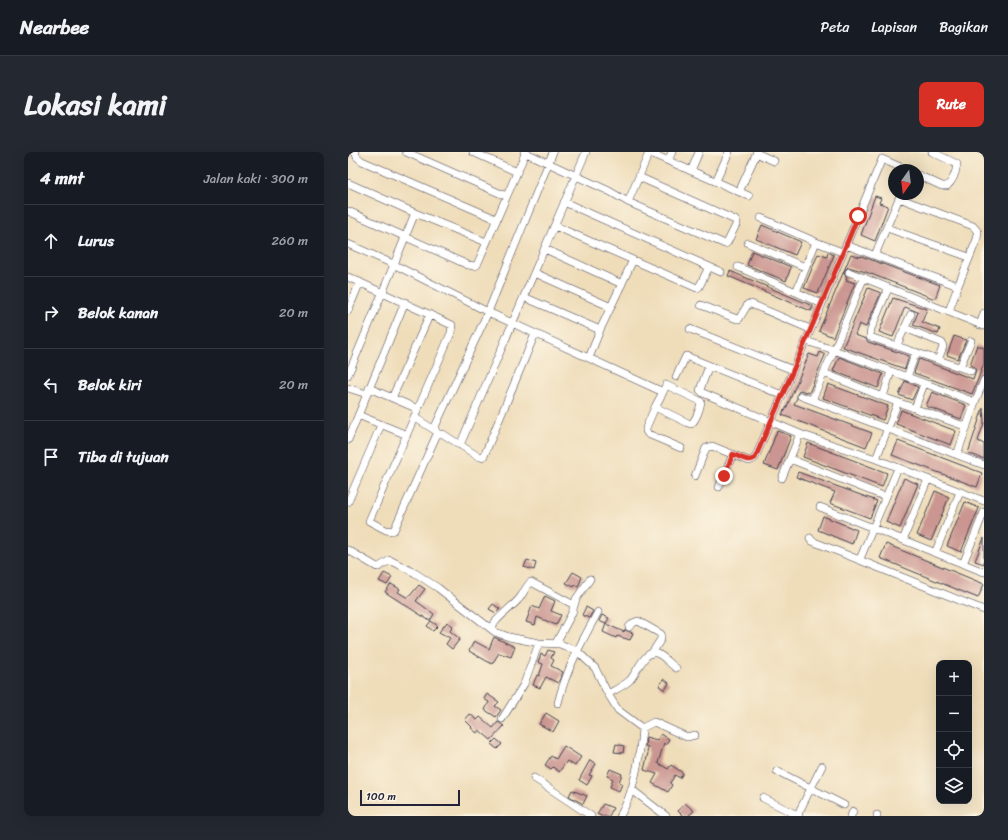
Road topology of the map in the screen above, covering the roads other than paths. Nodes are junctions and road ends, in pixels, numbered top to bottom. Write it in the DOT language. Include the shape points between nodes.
graph roads {
  1 [pos="406,152"];
  2 [pos="473,152"];
  3 [pos="553,152"];
  4 [pos="586,152"];
  5 [pos="649,152"];
  6 [pos="672,152"];
  7 [pos="700,152"];
  8 [pos="728,152"];
  9 [pos="757,152"];
  10 [pos="932,152"];
  11 [pos="348,153"];
  12 [pos="524,153"];
  13 [pos="356,154"];
  14 [pos="883,155"];
  15 [pos="668,161"];
  16 [pos="774,161"];
  17 [pos="548,163"];
  18 [pos="897,164"];
  19 [pos="691,171"];
  20 [pos="517,172"];
  21 [pos="575,176"];
  22 [pos="639,177"];
  23 [pos="924,178"];
  24 [pos="716,181"];
  25 [pos="348,183"];
  26 [pos="739,192"];
  27 [pos="506,196"];
  28 [pos="749,196"];
  29 [pos="898,200"];
  30 [pos="910,200"];
  31 [pos="564,202"];
  32 [pos="628,202"];
  33 [pos="348,211"];
  34 [pos="415,213"];
  35 [pos="761,218"];
  36 [pos="496,219"];
  37 [pos="555,226"];
  38 [pos="887,228"];
  39 [pos="405,238"];
  40 [pos="486,242"];
  41 [pos="816,242"];
  42 [pos="748,243"];
  43 [pos="348,244"];
  44 [pos="846,245"];
  45 [pos="545,249"];
  46 [pos="842,252"];
  47 [pos="876,255"];
  48 [pos="969,257"];
  49 [pos="633,260"];
  50 [pos="393,264"];
  51 [pos="709,266"];
  52 [pos="738,267"];
  53 [pos="805,267"];
  54 [pos="721,272"];
  55 [pos="849,272"];
  56 [pos="535,273"];
  57 [pos="348,277"];
  58 [pos="864,277"];
  59 [pos="360,282"];
  60 [pos="622,284"];
  61 [pos="958,286"];
  62 [pos="888,289"];
  63 [pos="796,292"];
  64 [pos="383,293"];
  65 [pos="524,297"];
  66 [pos="405,302"];
  67 [pos="822,304"];
  68 [pos="701,305"];
  69 [pos="349,306"];
  70 [pos="611,307"];
  71 [pos="488,312"];
  72 [pos="949,312"];
  73 [pos="984,313"];
  74 [pos="430,314"];
  75 [pos="911,314"];
  76 [pos="512,323"];
  77 [pos="982,325"];
  78 [pos="905,328"];
  79 [pos="690,329"];
  80 [pos="810,329"];
  81 [pos="600,330"];
  82 [pos="535,334"];
  83 [pos="806,341"];
  84 [pos="972,341"];
  85 [pos="897,345"];
  86 [pos="834,350"];
  87 [pos="916,352"];
  88 [pos="679,353"];
  89 [pos="686,356"];
  90 [pos="589,358"];
  91 [pos="938,360"];
  92 [pos="709,366"];
  93 [pos="960,368"];
  94 [pos="792,370"];
  95 [pos="891,371"];
  96 [pos="971,372"];
  97 [pos="824,374"];
  98 [pos="348,375"];
  99 [pos="676,377"];
  100 [pos="906,377"];
  101 [pos="984,380"];
  102 [pos="924,384"];
  103 [pos="348,388"];
  104 [pos="368,391"];
  105 [pos="663,392"];
  106 [pos="782,395"];
  107 [pos="801,396"];
  108 [pos="883,397"];
  109 [pos="392,398"];
  110 [pos="812,400"];
  111 [pos="898,402"];
  112 [pos="975,402"];
  113 [pos="655,408"];
  114 [pos="916,408"];
  115 [pos="418,409"];
  116 [pos="358,415"];
  117 [pos="414,417"];
  118 [pos="772,421"];
  119 [pos="381,425"];
  120 [pos="967,427"];
  121 [pos="887,429"];
  122 [pos="437,431"];
  123 [pos="800,434"];
  124 [pos="406,435"];
  125 [pos="348,440"];
  126 [pos="460,445"];
  127 [pos="681,448"];
  128 [pos="733,454"];
  129 [pos="957,455"];
  130 [pos="790,459"];
  131 [pos="876,459"];
  132 [pos="984,465"];
  133 [pos="898,468"];
  134 [pos="695,476"];
  135 [pos="782,478"];
  136 [pos="928,479"];
  137 [pos="719,487"];
  138 [pos="960,492"];
  139 [pos="886,497"];
  140 [pos="984,501"];
  141 [pos="348,502"];
  142 [pos="820,507"];
  143 [pos="984,512"];
  144 [pos="873,528"];
  145 [pos="810,538"];
  146 [pos="903,540"];
  147 [pos="348,550"];
  148 [pos="935,553"];
  149 [pos="860,559"];
  150 [pos="963,564"];
  151 [pos="984,572"];
  152 [pos="590,579"];
  153 [pos="574,605"];
  154 [pos="984,609"];
  155 [pos="598,612"];
  156 [pos="629,626"];
  157 [pos="491,628"];
  158 [pos="539,643"];
  159 [pos="556,643"];
  160 [pos="577,651"];
  161 [pos="652,653"];
  162 [pos="676,668"];
  163 [pos="608,694"];
  164 [pos="558,703"];
  165 [pos="502,719"];
  166 [pos="642,728"];
  167 [pos="695,735"];
  168 [pos="822,766"];
  169 [pos="777,771"];
  170 [pos="534,778"];
  171 [pos="811,788"];
  172 [pos="631,789"];
  173 [pos="763,798"];
  174 [pos="844,805"];
  175 [pos="591,816"];
  176 [pos="620,816"];
  177 [pos="666,816"];
  178 [pos="798,816"];
  1 -- 27 [label="street"];
  2 -- 20 [label="street"];
  3 -- 17 [label="street"];
  4 -- 21 [label="street"];
  5 -- 15 [label="street"];
  5 -- 22 [label="street"];
  6 -- 15 [label="street"];
  7 -- 19 [label="street"];
  8 -- 24 [label="street"];
  9 -- 16 [label="street"];
  9 -- 26 [label="street"];
  10 -- 23 [label="street" via="957,164 956,169 947,186"];
  11 -- 13 [label="street"];
  12 -- 17 [label="street"];
  12 -- 20 [label="street"];
  13 -- 36 [label="street" via="362,161"];
  14 -- 18 [label="street"];
  14 -- 44 [label="street"];
  15 -- 19 [label="street"];
  17 -- 21 [label="street"];
  17 -- 71 [label="street"];
  19 -- 24 [label="street"];
  20 -- 27 [label="street"];
  21 -- 31 [label="street"];
  21 -- 32 [label="street"];
  22 -- 32 [label="street"];
  22 -- 32 [label="street" via="737,223 725,244"];
  24 -- 26 [label="street"];
  25 -- 34 [label="street"];
  26 -- 28 [label="street"];
  27 -- 36 [label="street"];
  29 -- 38 [label="street"];
  30 -- 48 [label="street" via="973,226 978,232 977,240"];
  31 -- 37 [label="street"];
  31 -- 51 [label="street"];
  33 -- 39 [label="street"];
  34 -- 39 [label="street"];
  34 -- 40 [label="street"];
  35 -- 41 [label="street"];
  36 -- 40 [label="street"];
  37 -- 45 [label="street"];
  37 -- 49 [label="street"];
  38 -- 47 [label="street"];
  38 -- 48 [label="street"];
  39 -- 40 [label="street" via="472,266 477,264"];
  39 -- 50 [label="street"];
  41 -- 46 [label="street"];
  41 -- 53 [label="street"];
  42 -- 53 [label="street"];
  43 -- 50 [label="street"];
  44 -- 46 [label="street"];
  44 -- 47 [label="street"];
  45 -- 56 [label="street"];
  45 -- 60 [label="street"];
  46 -- 67 [label="street"];
  47 -- 61 [label="street"];
  48 -- 61 [label="street"];
  49 -- 51 [label="street" via="697,288"];
  49 -- 60 [label="street"];
  50 -- 64 [label="street"];
  50 -- 71 [label="street"];
  51 -- 54 [label="street"];
  52 -- 63 [label="street"];
  53 -- 63 [label="street"];
  55 -- 58 [label="street"];
  56 -- 65 [label="street"];
  56 -- 70 [label="street"];
  57 -- 59 [label="street"];
  58 -- 62 [label="street"];
  58 -- 86 [label="street"];
  59 -- 64 [label="street"];
  59 -- 69 [label="street"];
  60 -- 70 [label="street"];
  61 -- 72 [label="street"];
  62 -- 72 [label="street"];
  62 -- 85 [label="street" via="870,335 873,339"];
  63 -- 67 [label="street"];
  64 -- 66 [label="street"];
  64 -- 98 [label="street"];
  65 -- 76 [label="street"];
  65 -- 81 [label="street"];
  66 -- 74 [label="street"];
  66 -- 104 [label="street"];
  67 -- 80 [label="street"];
  68 -- 80 [label="street" via="737,320 748,304 751,304"];
  70 -- 81 [label="street"];
  71 -- 76 [label="street"];
  71 -- 122 [label="street"];
  72 -- 77 [label="street"];
  73 -- 77 [label="street"];
  74 -- 109 [label="street"];
  74 -- 115 [label="street" via="450,323 452,328"];
  75 -- 78 [label="street"];
  76 -- 82 [label="street"];
  76 -- 126 [label="street"];
  78 -- 85 [label="street"];
  78 -- 91 [label="street" via="942,343"];
  79 -- 94 [label="street"];
  80 -- 83 [label="street"];
  81 -- 90 [label="street"];
  82 -- 90 [label="street"];
  82 -- 126 [label="street" via="484,456 480,457"];
  83 -- 86 [label="street"];
  83 -- 94 [label="street"];
  84 -- 93 [label="street"];
  85 -- 87 [label="street"];
  86 -- 95 [label="street"];
  86 -- 97 [label="street"];
  87 -- 91 [label="street"];
  87 -- 100 [label="street"];
  88 -- 89 [label="street"];
  89 -- 92 [label="street"];
  89 -- 99 [label="street"];
  90 -- 105 [label="street"];
  91 -- 93 [label="street"];
  92 -- 106 [label="street"];
  92 -- 118 [label="street" via="700,390 703,393"];
  93 -- 96 [label="street"];
  94 -- 106 [label="street"];
  95 -- 100 [label="street"];
  95 -- 108 [label="street"];
  97 -- 108 [label="street"];
  97 -- 110 [label="street"];
  100 -- 102 [label="street"];
  101 -- 112 [label="street"];
  102 -- 112 [label="street"];
  102 -- 114 [label="street"];
  103 -- 104 [label="street"];
  104 -- 109 [label="street"];
  104 -- 116 [label="street"];
  105 -- 113 [label="street"];
  105 -- 113 [label="street" via="666,385 698,400 701,406 691,424"];
  106 -- 118 [label="street"];
  107 -- 110 [label="street"];
  108 -- 111 [label="street"];
  109 -- 115 [label="street"];
  110 -- 121 [label="street"];
  111 -- 114 [label="street"];
  111 -- 121 [label="street"];
  112 -- 120 [label="street"];
  113 -- 127 [label="street" via="646,431"];
  114 -- 120 [label="street"];
  115 -- 117 [label="street"];
  116 -- 119 [label="street"];
  116 -- 125 [label="street"];
  117 -- 122 [label="street"];
  117 -- 124 [label="street"];
  118 -- 123 [label="street"];
  118 -- 128 [label="street" via="755,458 748,460"];
  119 -- 124 [label="street"];
  119 -- 141 [label="street"];
  120 -- 129 [label="street"];
  121 -- 129 [label="street"];
  121 -- 131 [label="street"];
  122 -- 124 [label="street" via="394,530 389,531 369,521"];
  122 -- 126 [label="street"];
  123 -- 130 [label="street"];
  123 -- 131 [label="street"];
  128 -- 134 [label="street" via="708,446"];
  128 -- 137 [label="street"];
  129 -- 132 [label="street"];
  130 -- 135 [label="street"];
  130 -- 139 [label="street"];
  131 -- 133 [label="street"];
  133 -- 136 [label="street"];
  133 -- 139 [label="street"];
  136 -- 138 [label="street"];
  136 -- 146 [label="street"];
  138 -- 140 [label="street"];
  138 -- 148 [label="street"];
  139 -- 144 [label="street"];
  142 -- 144 [label="street"];
  143 -- 150 [label="street"];
  144 -- 146 [label="street"];
  144 -- 149 [label="street"];
  145 -- 149 [label="street"];
  146 -- 148 [label="street"];
  147 -- 157 [label="street" via="376,567 390,560 415,573"];
  148 -- 150 [label="street"];
  149 -- 154 [label="street"];
  150 -- 151 [label="street"];
  152 -- 153 [label="street"];
  153 -- 157 [label="street" via="531,582 505,614 495,620"];
  153 -- 159 [label="street"];
  155 -- 160 [label="street"];
  156 -- 161 [label="street" via="638,621 661,634 661,639"];
  157 -- 158 [label="street" via="509,637"];
  158 -- 159 [label="street"];
  158 -- 165 [label="street" via="524,684"];
  159 -- 160 [label="street"];
  160 -- 163 [label="street" via="595,668"];
  160 -- 164 [label="street" via="562,684"];
  161 -- 162 [label="street" via="657,653"];
  161 -- 163 [label="street" via="640,664 631,680"];
  163 -- 166 [label="street" via="618,710"];
  166 -- 167 [label="street" via="654,722 687,737"];
  166 -- 172 [label="street"];
  168 -- 171 [label="street"];
  169 -- 171 [label="street"];
  170 -- 175 [label="street"];
  171 -- 174 [label="street"];
  171 -- 178 [label="street"];
  172 -- 176 [label="street" via="627,805"];
  172 -- 177 [label="street"];
  173 -- 178 [label="street"];
}
